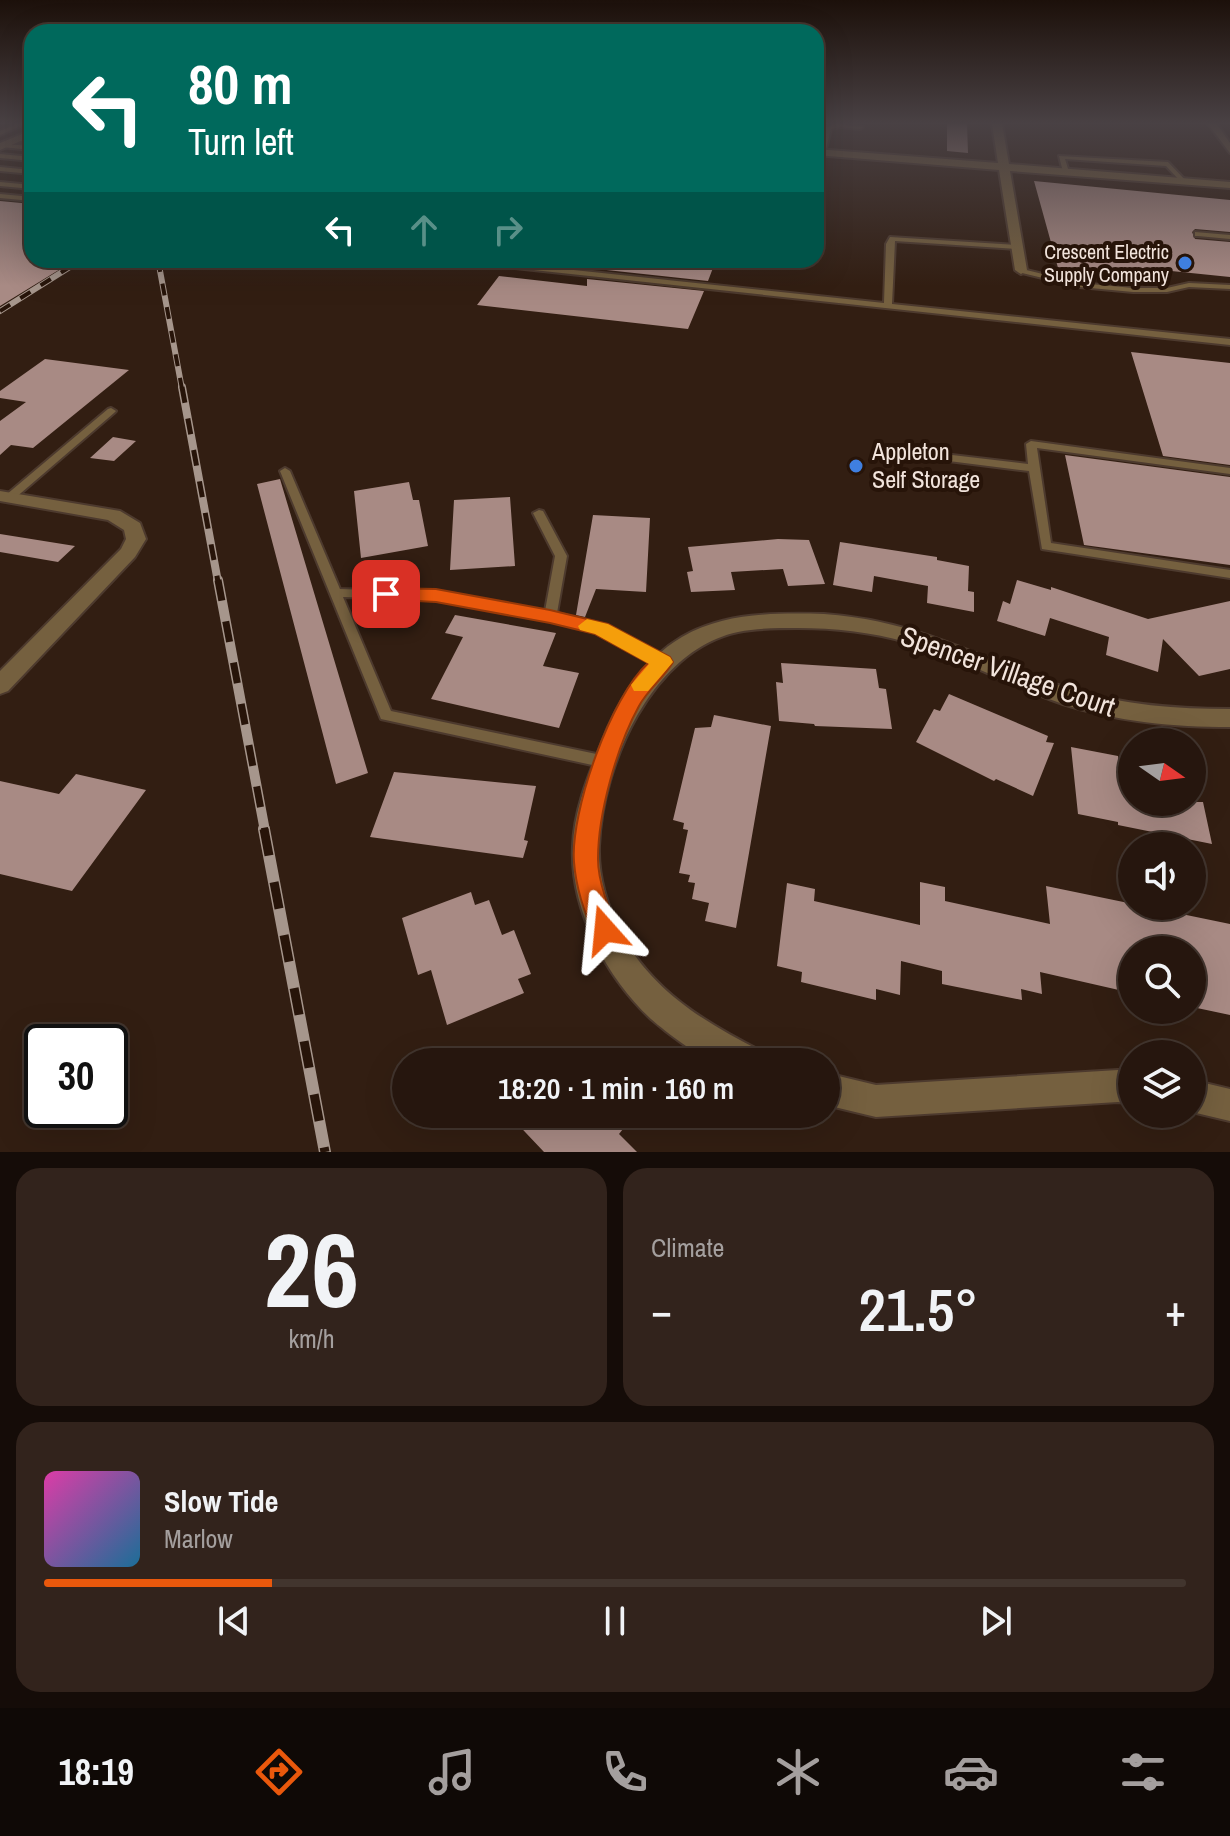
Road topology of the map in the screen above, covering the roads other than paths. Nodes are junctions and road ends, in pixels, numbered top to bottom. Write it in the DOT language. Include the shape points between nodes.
graph roads {
  1 [pos="1006,178"];
  2 [pos="1134,178"];
  3 [pos="1181,178"];
  4 [pos="1184,182"];
  5 [pos="0,184"];
  6 [pos="1230,185"];
  7 [pos="24,186"];
  8 [pos="0,196"];
  9 [pos="24,198"];
  10 [pos="1198,234"];
  11 [pos="1230,237"];
  12 [pos="1017,247"];
  13 [pos="533,268"];
  14 [pos="1021,270"];
  15 [pos="1230,287"];
  16 [pos="888,306"];
  17 [pos="1230,342"];
  18 [pos="111,411"];
  19 [pos="901,452"];
  20 [pos="1034,468"];
  21 [pos="285,471"];
  22 [pos="1230,471"];
  23 [pos="5,496"];
  24 [pos="539,513"];
  25 [pos="1230,574"];
  26 [pos="335,593"];
  27 [pos="550,616"];
  28 [pos="663,662"];
  29 [pos="0,685"];
  30 [pos="1230,718"];
  31 [pos="606,762"];
  32 [pos="726,1048"];
  33 [pos="1118,1086"];
  34 [pos="840,1092"];
  35 [pos="1206,1099"];
  36 [pos="1230,1105"];
  1 -- 12 [label="street"];
  2 -- 4 [label="street"];
  3 -- 4 [label="lane"];
  4 -- 6 [label="street"];
  5 -- 7 [label="lane"];
  8 -- 9 [label="lane"];
  10 -- 11 [label="lane"];
  12 -- 14 [label="street"];
  12 -- 16 [label="lane" via="893,239"];
  13 -- 16 [label="lane"];
  14 -- 15 [label="lane" via="1080,285 1133,290"];
  16 -- 17 [label="lane"];
  18 -- 23 [label="lane"];
  19 -- 20 [label="lane"];
  20 -- 22 [label="lane" via="1031,444"];
  20 -- 25 [label="lane" via="1046,546"];
  21 -- 26 [label="lane"];
  23 -- 29 [label="street" via="122,518 133,527 136,539"];
  24 -- 27 [label="lane" via="561,556"];
  26 -- 27 [label="lane" via="436,596"];
  26 -- 31 [label="lane" via="386,715"];
  27 -- 28 [label="lane" via="601,629"];
  28 -- 30 [label="street, Spencer Village Court" via="696,637 732,625 848,624 920,638 1101,706 1142,714"];
  28 -- 31 [label="street, Spencer Village Court" via="628,705"];
  31 -- 32 [label="street, Spencer Village Court" via="592,808 586,861 597,913 633,975 666,1012"];
  33 -- 34 [label="street" via="930,1100 876,1101"];
  35 -- 36 [label="street"];
}
